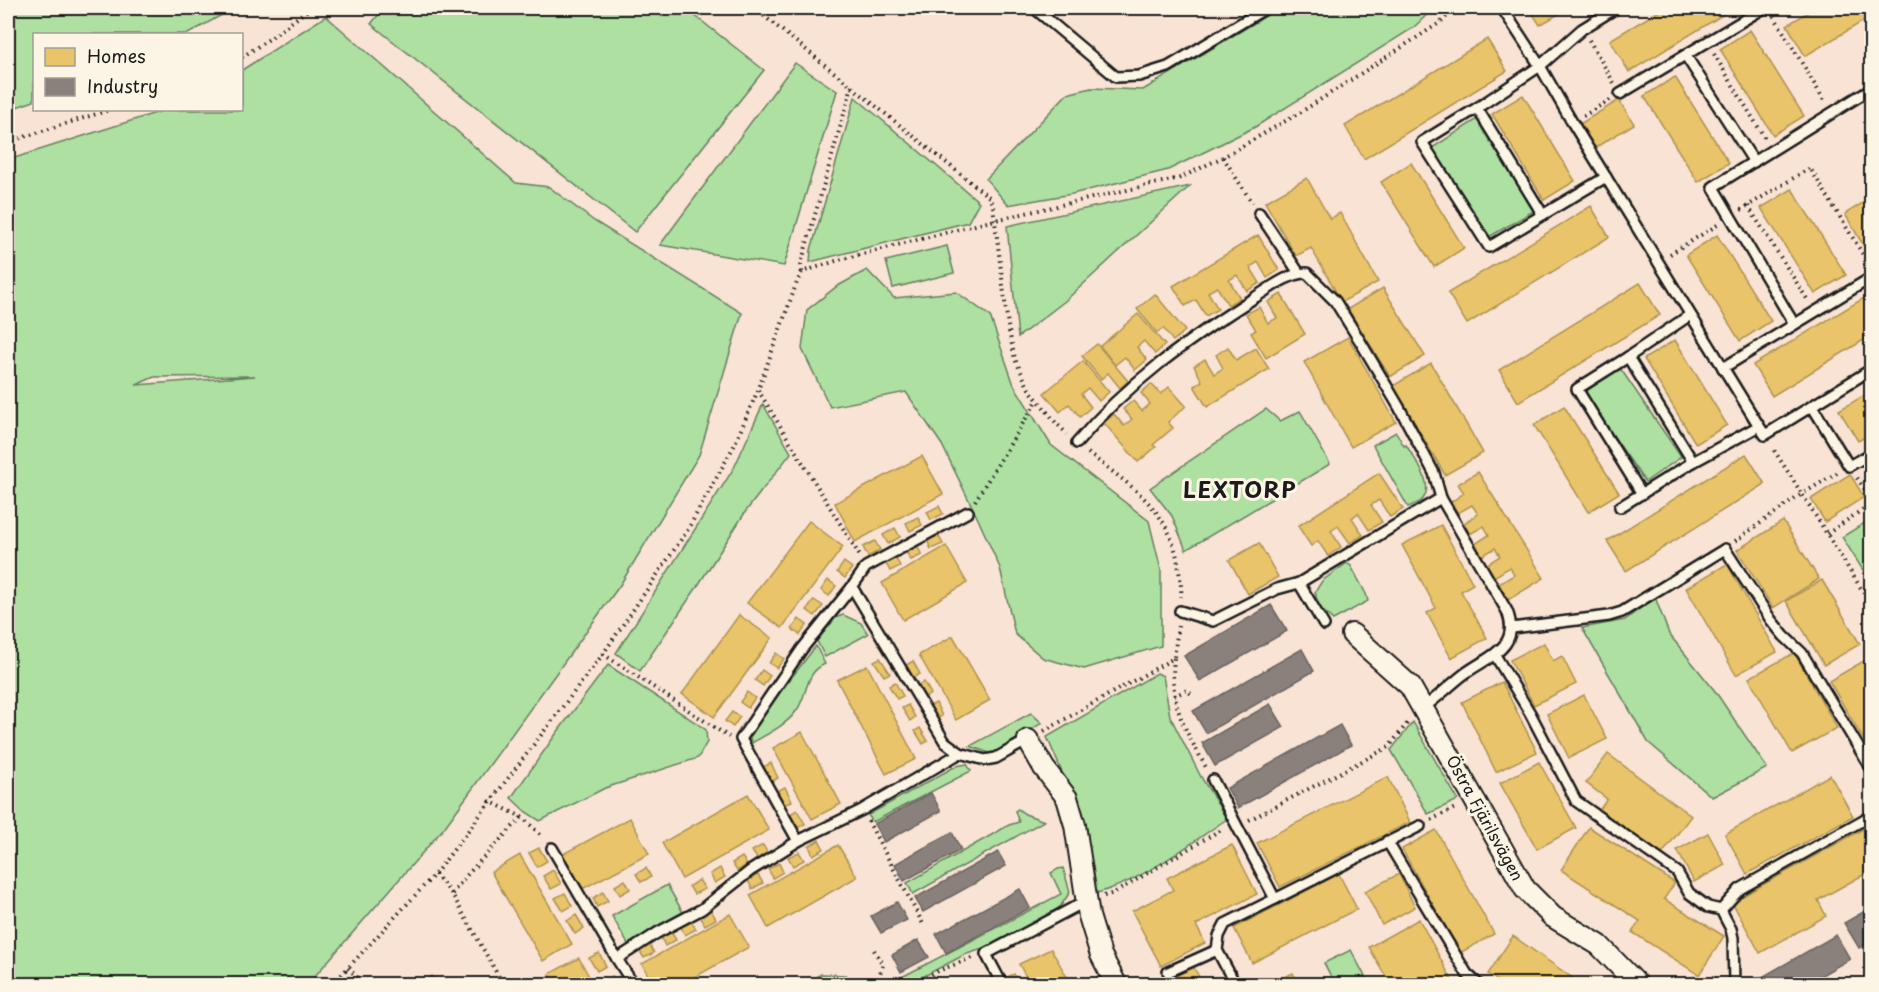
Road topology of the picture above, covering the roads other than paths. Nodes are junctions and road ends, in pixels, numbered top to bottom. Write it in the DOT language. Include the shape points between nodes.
graph roads {
  1 [pos="1034,8"];
  2 [pos="1266,8"];
  3 [pos="1502,8"];
  4 [pos="1616,8"];
  5 [pos="1764,8"];
  6 [pos="1686,56"];
  7 [pos="1540,66"];
  8 [pos="1872,88"];
  9 [pos="1620,94"];
  10 [pos="1477,108"];
  11 [pos="1754,162"];
  12 [pos="1606,177"];
  13 [pos="1259,213"];
  14 [pos="1543,215"];
  15 [pos="1299,273"];
  16 [pos="1872,283"];
  17 [pos="1690,315"];
  18 [pos="1794,324"];
  19 [pos="1628,357"];
  20 [pos="1723,368"];
  21 [pos="1872,369"];
  22 [pos="1812,406"];
  23 [pos="1759,426"];
  24 [pos="1077,443"];
  25 [pos="1872,453"];
  26 [pos="1693,462"];
  27 [pos="1642,494"];
  28 [pos="1442,498"];
  29 [pos="1620,507"];
  30 [pos="968,512"];
  31 [pos="1299,583"];
  32 [pos="852,587"];
  33 [pos="1179,611"];
  34 [pos="1323,625"];
  35 [pos="1512,628"];
  36 [pos="1352,634"];
  37 [pos="1495,655"];
  38 [pos="1423,708"];
  39 [pos="1028,740"];
  40 [pos="960,753"];
  41 [pos="1872,770"];
  42 [pos="1214,780"];
  43 [pos="1872,815"];
  44 [pos="1420,826"];
  45 [pos="798,841"];
  46 [pos="1387,841"];
  47 [pos="552,848"];
  48 [pos="1275,899"];
  49 [pos="1086,901"];
  50 [pos="1721,910"];
  51 [pos="1217,950"];
  52 [pos="617,959"];
  53 [pos="1168,972"];
  54 [pos="633,984"];
  55 [pos="1002,984"];
  56 [pos="1116,984"];
  57 [pos="1235,984"];
  58 [pos="1478,984"];
  59 [pos="1637,984"];
  60 [pos="1734,984"];
  1 -- 2 [label="lane" via="1116,77 1139,76 1168,67"];
  3 -- 7 [label="lane"];
  4 -- 7 [label="lane" via="1582,29"];
  5 -- 6 [label="lane"];
  6 -- 9 [label="lane"];
  6 -- 11 [label="lane"];
  7 -- 10 [label="lane"];
  7 -- 12 [label="lane"];
  8 -- 11 [label="lane"];
  10 -- 14 [label="lane"];
  10 -- 14 [label="lane" via="1422,142 1489,247"];
  11 -- 18 [label="lane" via="1713,187"];
  12 -- 14 [label="lane"];
  12 -- 17 [label="lane"];
  13 -- 15 [label="lane"];
  15 -- 24 [label="lane" via="1177,349 1129,388"];
  15 -- 28 [label="lane" via="1307,273 1335,302 1399,407 1434,473"];
  16 -- 18 [label="lane" via="1869,279"];
  17 -- 19 [label="lane"];
  17 -- 20 [label="lane"];
  18 -- 20 [label="lane"];
  19 -- 26 [label="lane"];
  19 -- 27 [label="lane" via="1577,389"];
  20 -- 23 [label="lane"];
  21 -- 22 [label="lane"];
  22 -- 23 [label="lane" via="1765,435"];
  22 -- 25 [label="lane" via="1849,466"];
  23 -- 26 [label="lane"];
  26 -- 27 [label="lane"];
  27 -- 29 [label="lane"];
  28 -- 31 [label="lane"];
  28 -- 35 [label="lane" via="1507,611"];
  30 -- 32 [label="lane" via="866,567"];
  31 -- 33 [label="lane" via="1277,589 1213,621"];
  31 -- 34 [label="lane"];
  32 -- 40 [label="lane" via="945,742"];
  32 -- 45 [label="lane" via="802,649 741,739"];
  35 -- 37 [label="lane" via="1510,637"];
  35 -- 41 [label="lane" via="1622,612 1725,549 1771,620 1802,653"];
  36 -- 38 [label="street, Östra Fjärilsvägen" via="1410,686"];
  37 -- 38 [label="lane"];
  37 -- 50 [label="lane" via="1576,801 1677,872 1689,893 1708,907"];
  38 -- 59 [label="street, Östra Fjärilsvägen" via="1525,890 1553,917 1599,945"];
  39 -- 40 [label="lane" via="986,760"];
  39 -- 49 [label="street" via="1066,798 1075,825"];
  40 -- 45 [label="lane" via="862,810"];
  42 -- 48 [label="lane"];
  43 -- 50 [label="lane" via="1740,889"];
  44 -- 46 [label="lane"];
  45 -- 52 [label="lane" via="750,871 702,909"];
  46 -- 48 [label="lane"];
  46 -- 58 [label="lane" via="1467,974"];
  47 -- 52 [label="lane"];
  48 -- 51 [label="lane" via="1225,924"];
  49 -- 55 [label="lane" via="986,954"];
  49 -- 56 [label="street" via="1101,955"];
  50 -- 60 [label="lane" via="1733,938"];
  51 -- 53 [label="lane"];
  51 -- 57 [label="lane"];
  52 -- 54 [label="lane"];
}
